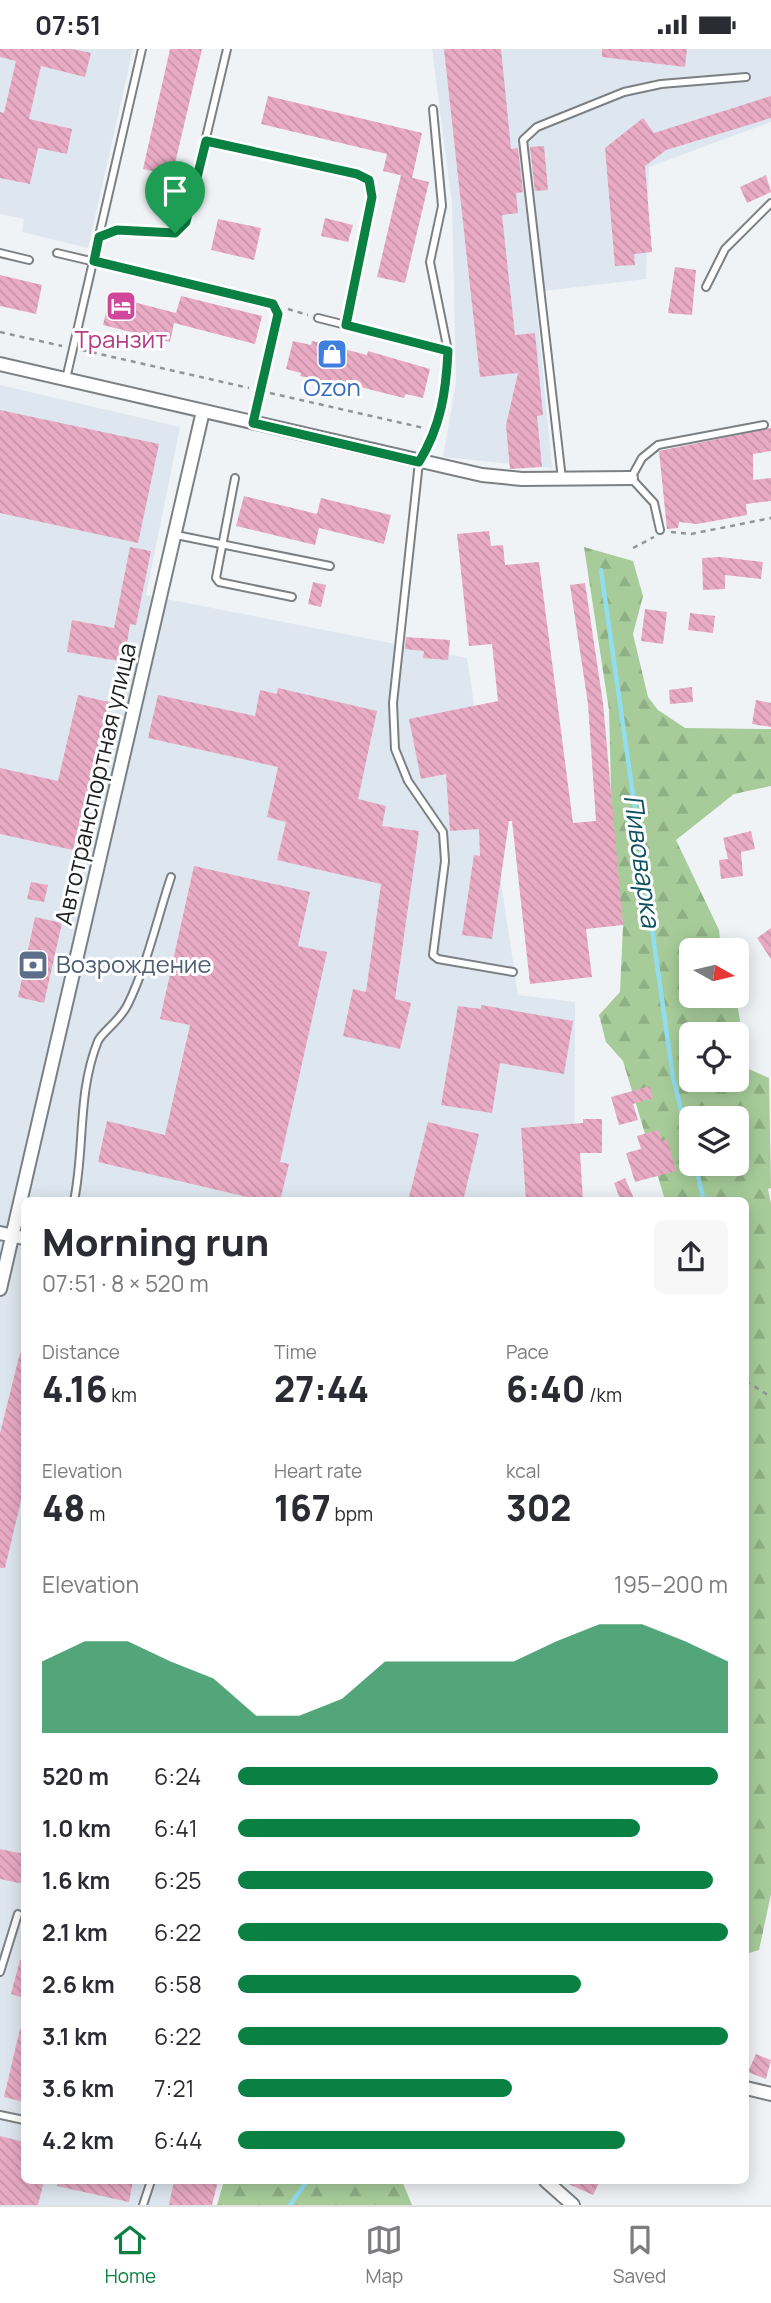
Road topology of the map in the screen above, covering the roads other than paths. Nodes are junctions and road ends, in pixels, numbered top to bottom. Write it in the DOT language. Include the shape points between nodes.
graph roads {
  1 [pos="142,49"];
  2 [pos="227,49"];
  3 [pos="746,76"];
  4 [pos="433,109"];
  5 [pos="206,141"];
  6 [pos="771,202"];
  7 [pos="99,237"];
  8 [pos="0,253"];
  9 [pos="57,253"];
  10 [pos="29,260"];
  11 [pos="94,261"];
  12 [pos="706,287"];
  13 [pos="318,318"];
  14 [pos="346,325"];
  15 [pos="448,351"];
  16 [pos="0,364"];
  17 [pos="66,379"];
  18 [pos="203,411"];
  19 [pos="253,423"];
  20 [pos="764,425"];
  21 [pos="419,462"];
  22 [pos="235,478"];
  23 [pos="631,478"];
  24 [pos="562,479"];
  25 [pos="660,530"];
  26 [pos="176,535"];
  27 [pos="221,544"];
  28 [pos="330,566"];
  29 [pos="292,597"];
  30 [pos="171,877"];
  31 [pos="513,972"];
  32 [pos="21,1197"];
  33 [pos="75,1197"];
  34 [pos="21,1198"];
  35 [pos="12,1236"];
  36 [pos="0,1289"];
  37 [pos="18,1915"];
  38 [pos="0,1972"];
  39 [pos="749,2089"];
  40 [pos="771,2094"];
  41 [pos="0,2115"];
  42 [pos="21,2119"];
  43 [pos="150,2184"];
  44 [pos="549,2184"];
  45 [pos="143,2205"];
  46 [pos="573,2205"];
  1 -- 7 [label="lane"];
  2 -- 5 [label="lane"];
  3 -- 24 [label="lane" via="624,92 537,127 523,140"];
  4 -- 15 [label="lane" via="442,205 430,262"];
  5 -- 7 [label="lane" via="186,222 175,233 117,230"];
  5 -- 14 [label="lane" via="369,180 372,197"];
  6 -- 12 [label="lane" via="725,249"];
  7 -- 11 [label="lane"];
  8 -- 10 [label="lane"];
  9 -- 11 [label="lane"];
  11 -- 17 [label="lane"];
  11 -- 19 [label="lane" via="273,304 278,314"];
  13 -- 14 [label="lane"];
  14 -- 15 [label="lane"];
  15 -- 21 [label="lane" via="436,431"];
  16 -- 17 [label="street"];
  17 -- 18 [label="street"];
  18 -- 19 [label="street"];
  18 -- 26 [label="street, Автотранспортная улица"];
  19 -- 21 [label="street"];
  20 -- 23 [label="lane" via="658,445 642,458"];
  21 -- 24 [label="street" via="522,479"];
  21 -- 31 [label="lane" via="393,703 395,748 408,781 443,832 445,862 431,948 438,959"];
  22 -- 27 [label="lane"];
  23 -- 24 [label="street"];
  23 -- 25 [label="lane" via="654,503"];
  26 -- 27 [label="lane"];
  26 -- 32 [label="street, Автотранспортная улица"];
  27 -- 28 [label="lane"];
  27 -- 29 [label="lane" via="216,571 219,582"];
  30 -- 33 [label="lane" via="133,993 120,1020 99,1038 83,1095"];
  34 -- 35 [label="street, Автотранспортная улица"];
  35 -- 36 [label="street, Автотранспортная улица"];
  37 -- 38 [label="lane"];
  39 -- 40 [label="street"];
  41 -- 42 [label="lane"];
  43 -- 45 [label="lane"];
  44 -- 46 [label="street"];
}
